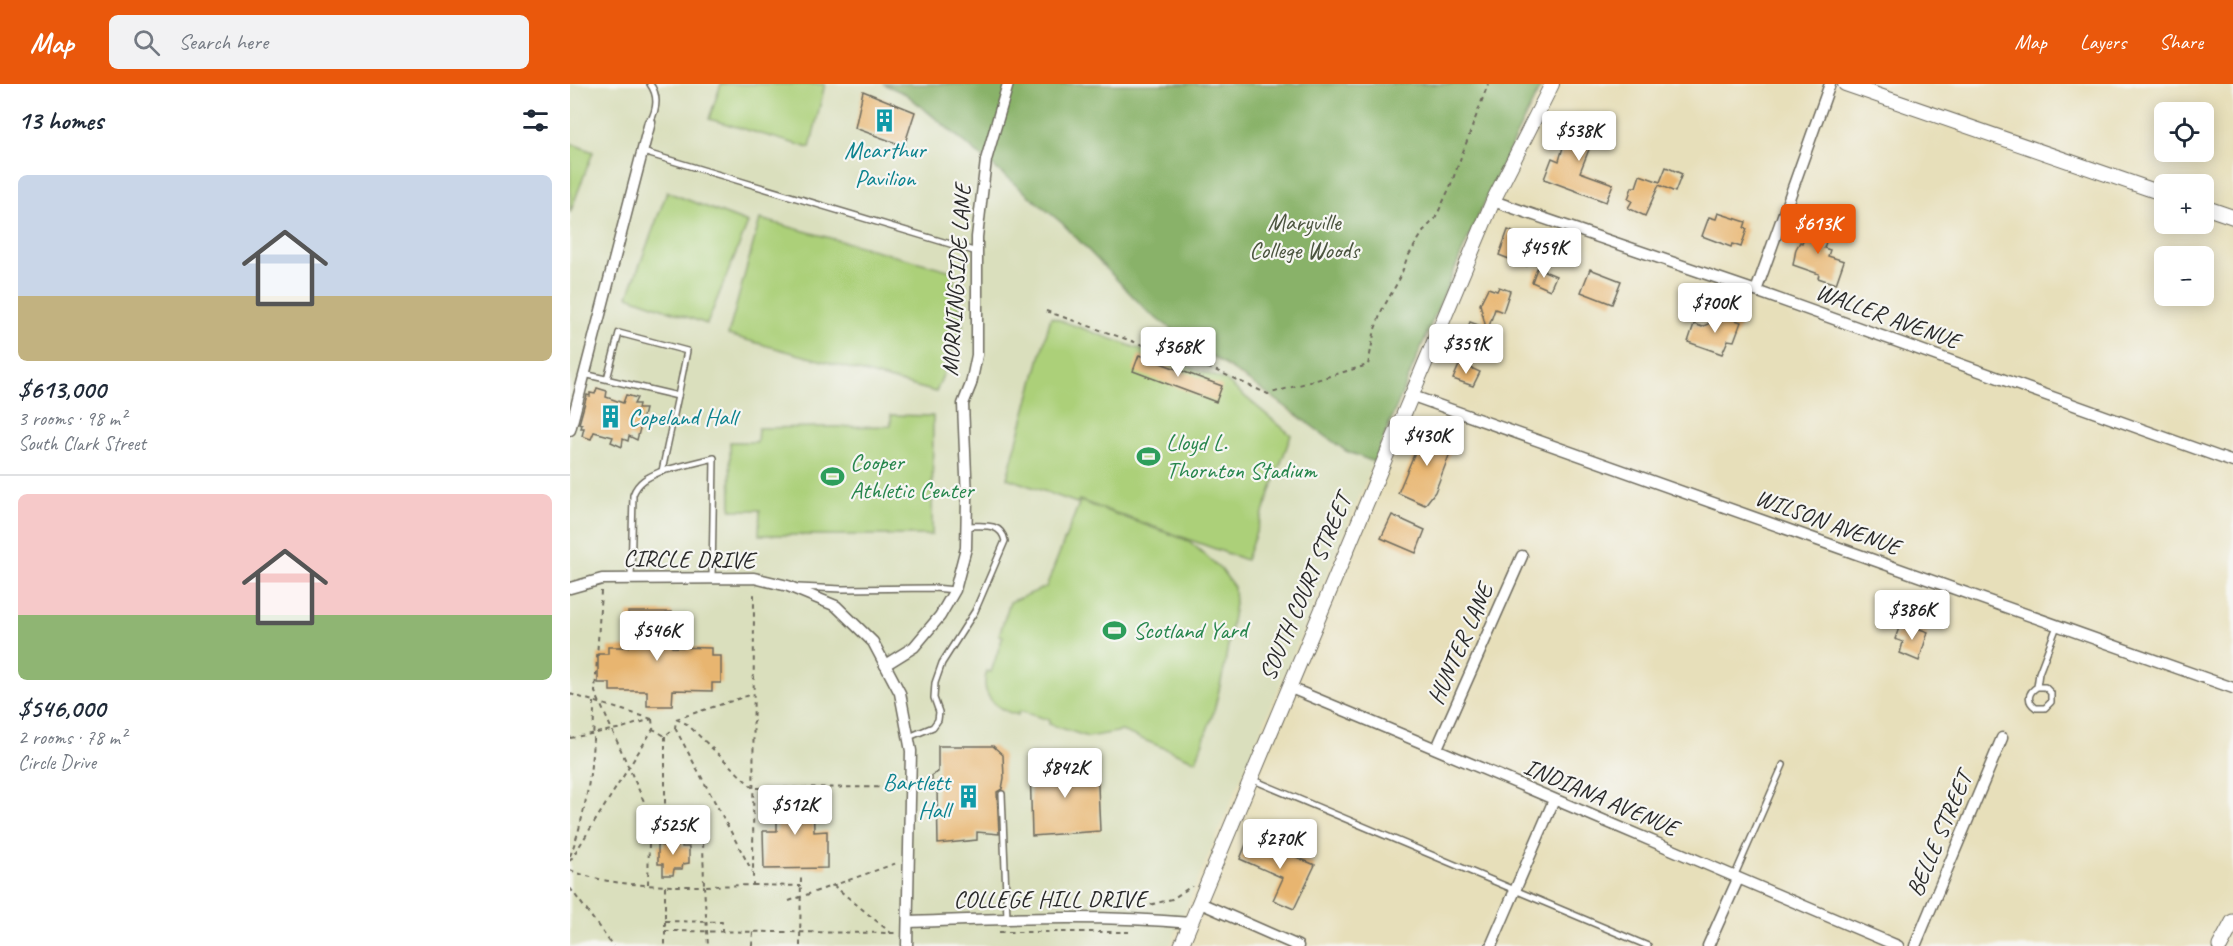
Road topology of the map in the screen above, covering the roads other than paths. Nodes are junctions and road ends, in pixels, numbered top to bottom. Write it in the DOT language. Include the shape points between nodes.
graph roads {
  1 [pos="650,84"];
  2 [pos="1008,84"];
  3 [pos="1552,84"];
  4 [pos="1830,84"];
  5 [pos="1845,84"];
  6 [pos="650,122"];
  7 [pos="643,152"];
  8 [pos="2154,191"];
  9 [pos="1493,201"];
  10 [pos="2214,210"];
  11 [pos="2233,217"];
  12 [pos="977,252"];
  13 [pos="1756,291"];
  14 [pos="584,374"];
  15 [pos="607,380"];
  16 [pos="1410,395"];
  17 [pos="678,396"];
  18 [pos="570,430"];
  19 [pos="2233,462"];
  20 [pos="662,471"];
  21 [pos="967,526"];
  22 [pos="1522,556"];
  23 [pos="712,578"];
  24 [pos="631,579"];
  25 [pos="788,586"];
  26 [pos="570,588"];
  27 [pos="955,590"];
  28 [pos="2057,626"];
  29 [pos="885,665"];
  30 [pos="1288,687"];
  31 [pos="2037,687"];
  32 [pos="2233,688"];
  33 [pos="909,737"];
  34 [pos="2002,738"];
  35 [pos="1437,748"];
  36 [pos="1783,765"];
  37 [pos="1250,778"];
  38 [pos="1002,794"];
  39 [pos="1554,800"];
  40 [pos="1736,878"];
  41 [pos="1516,889"];
  42 [pos="1201,896"];
  43 [pos="1008,918"];
  44 [pos="1191,923"];
  45 [pos="2232,927"];
  46 [pos="909,928"];
  47 [pos="907,946"];
  48 [pos="1181,946"];
  49 [pos="1299,946"];
  50 [pos="1491,946"];
  51 [pos="1648,946"];
  52 [pos="1708,946"];
  53 [pos="1898,946"];
  54 [pos="1915,946"];
  55 [pos="2220,946"];
  1 -- 6 [label="lane" via="656,100"];
  2 -- 12 [label="street, MORNINGSIDE LANE" via="986,160"];
  3 -- 9 [label="street, SOUTH COURT STREET"];
  4 -- 13 [label="street"];
  5 -- 8 [label="street"];
  6 -- 7 [label="street"];
  7 -- 12 [label="lane"];
  7 -- 14 [label="street"];
  9 -- 13 [label="street, WALLER AVENUE"];
  9 -- 16 [label="street, SOUTH COURT STREET"];
  10 -- 11 [label="street"];
  12 -- 21 [label="street, MORNINGSIDE LANE" via="977,355 963,404"];
  13 -- 19 [label="street, WALLER AVENUE"];
  14 -- 15 [label="lane"];
  14 -- 18 [label="street"];
  15 -- 17 [label="lane"];
  15 -- 17 [label="lane" via="618,333 687,351"];
  16 -- 28 [label="street, WILSON AVENUE"];
  16 -- 30 [label="street, SOUTH COURT STREET"];
  17 -- 20 [label="lane"];
  20 -- 23 [label="lane" via="714,458"];
  20 -- 24 [label="lane" via="637,485 633,495"];
  21 -- 27 [label="street, MORNINGSIDE LANE" via="966,548"];
  21 -- 33 [label="lane" via="996,527 1005,541 975,611 942,663 935,683 938,720 933,727"];
  22 -- 35 [label="street, HUNTER LANE"];
  23 -- 24 [label="street, CIRCLE DRIVE"];
  23 -- 25 [label="street, CIRCLE DRIVE" via="754,578"];
  24 -- 26 [label="street, CIRCLE DRIVE" via="602,579"];
  25 -- 27 [label="lane"];
  25 -- 29 [label="street, CIRCLE DRIVE" via="836,606 873,642"];
  27 -- 29 [label="street, MORNINGSIDE LANE" via="940,616 914,647"];
  28 -- 31 [label="lane"];
  28 -- 32 [label="street, WILSON AVENUE"];
  29 -- 33 [label="street, CIRCLE DRIVE" via="900,693"];
  30 -- 35 [label="street, INDIANA AVENUE"];
  30 -- 37 [label="street, SOUTH COURT STREET"];
  31 -- 31 [label="lane" via="2030,693 2030,702 2036,708 2045,708 2051,702 2051,693 2045,687"];
  33 -- 46 [label="street, CIRCLE DRIVE"];
  34 -- 54 [label="street, BELLE STREET"];
  35 -- 39 [label="street, INDIANA AVENUE"];
  36 -- 40 [label="lane"];
  37 -- 41 [label="lane"];
  37 -- 42 [label="street, SOUTH COURT STREET"];
  38 -- 43 [label="lane"];
  39 -- 40 [label="street, INDIANA AVENUE"];
  39 -- 41 [label="street"];
  40 -- 52 [label="street"];
  40 -- 53 [label="street, INDIANA AVENUE"];
  41 -- 50 [label="street"];
  41 -- 51 [label="lane"];
  42 -- 44 [label="street, SOUTH COURT STREET"];
  42 -- 49 [label="street"];
  43 -- 44 [label="street, COLLEGE HILL DRIVE" via="1155,919"];
  43 -- 46 [label="street, COLLEGE HILL DRIVE"];
  44 -- 48 [label="street, SOUTH COURT STREET"];
  45 -- 55 [label="main road"];
  46 -- 47 [label="street, CIRCLE DRIVE"];
}
